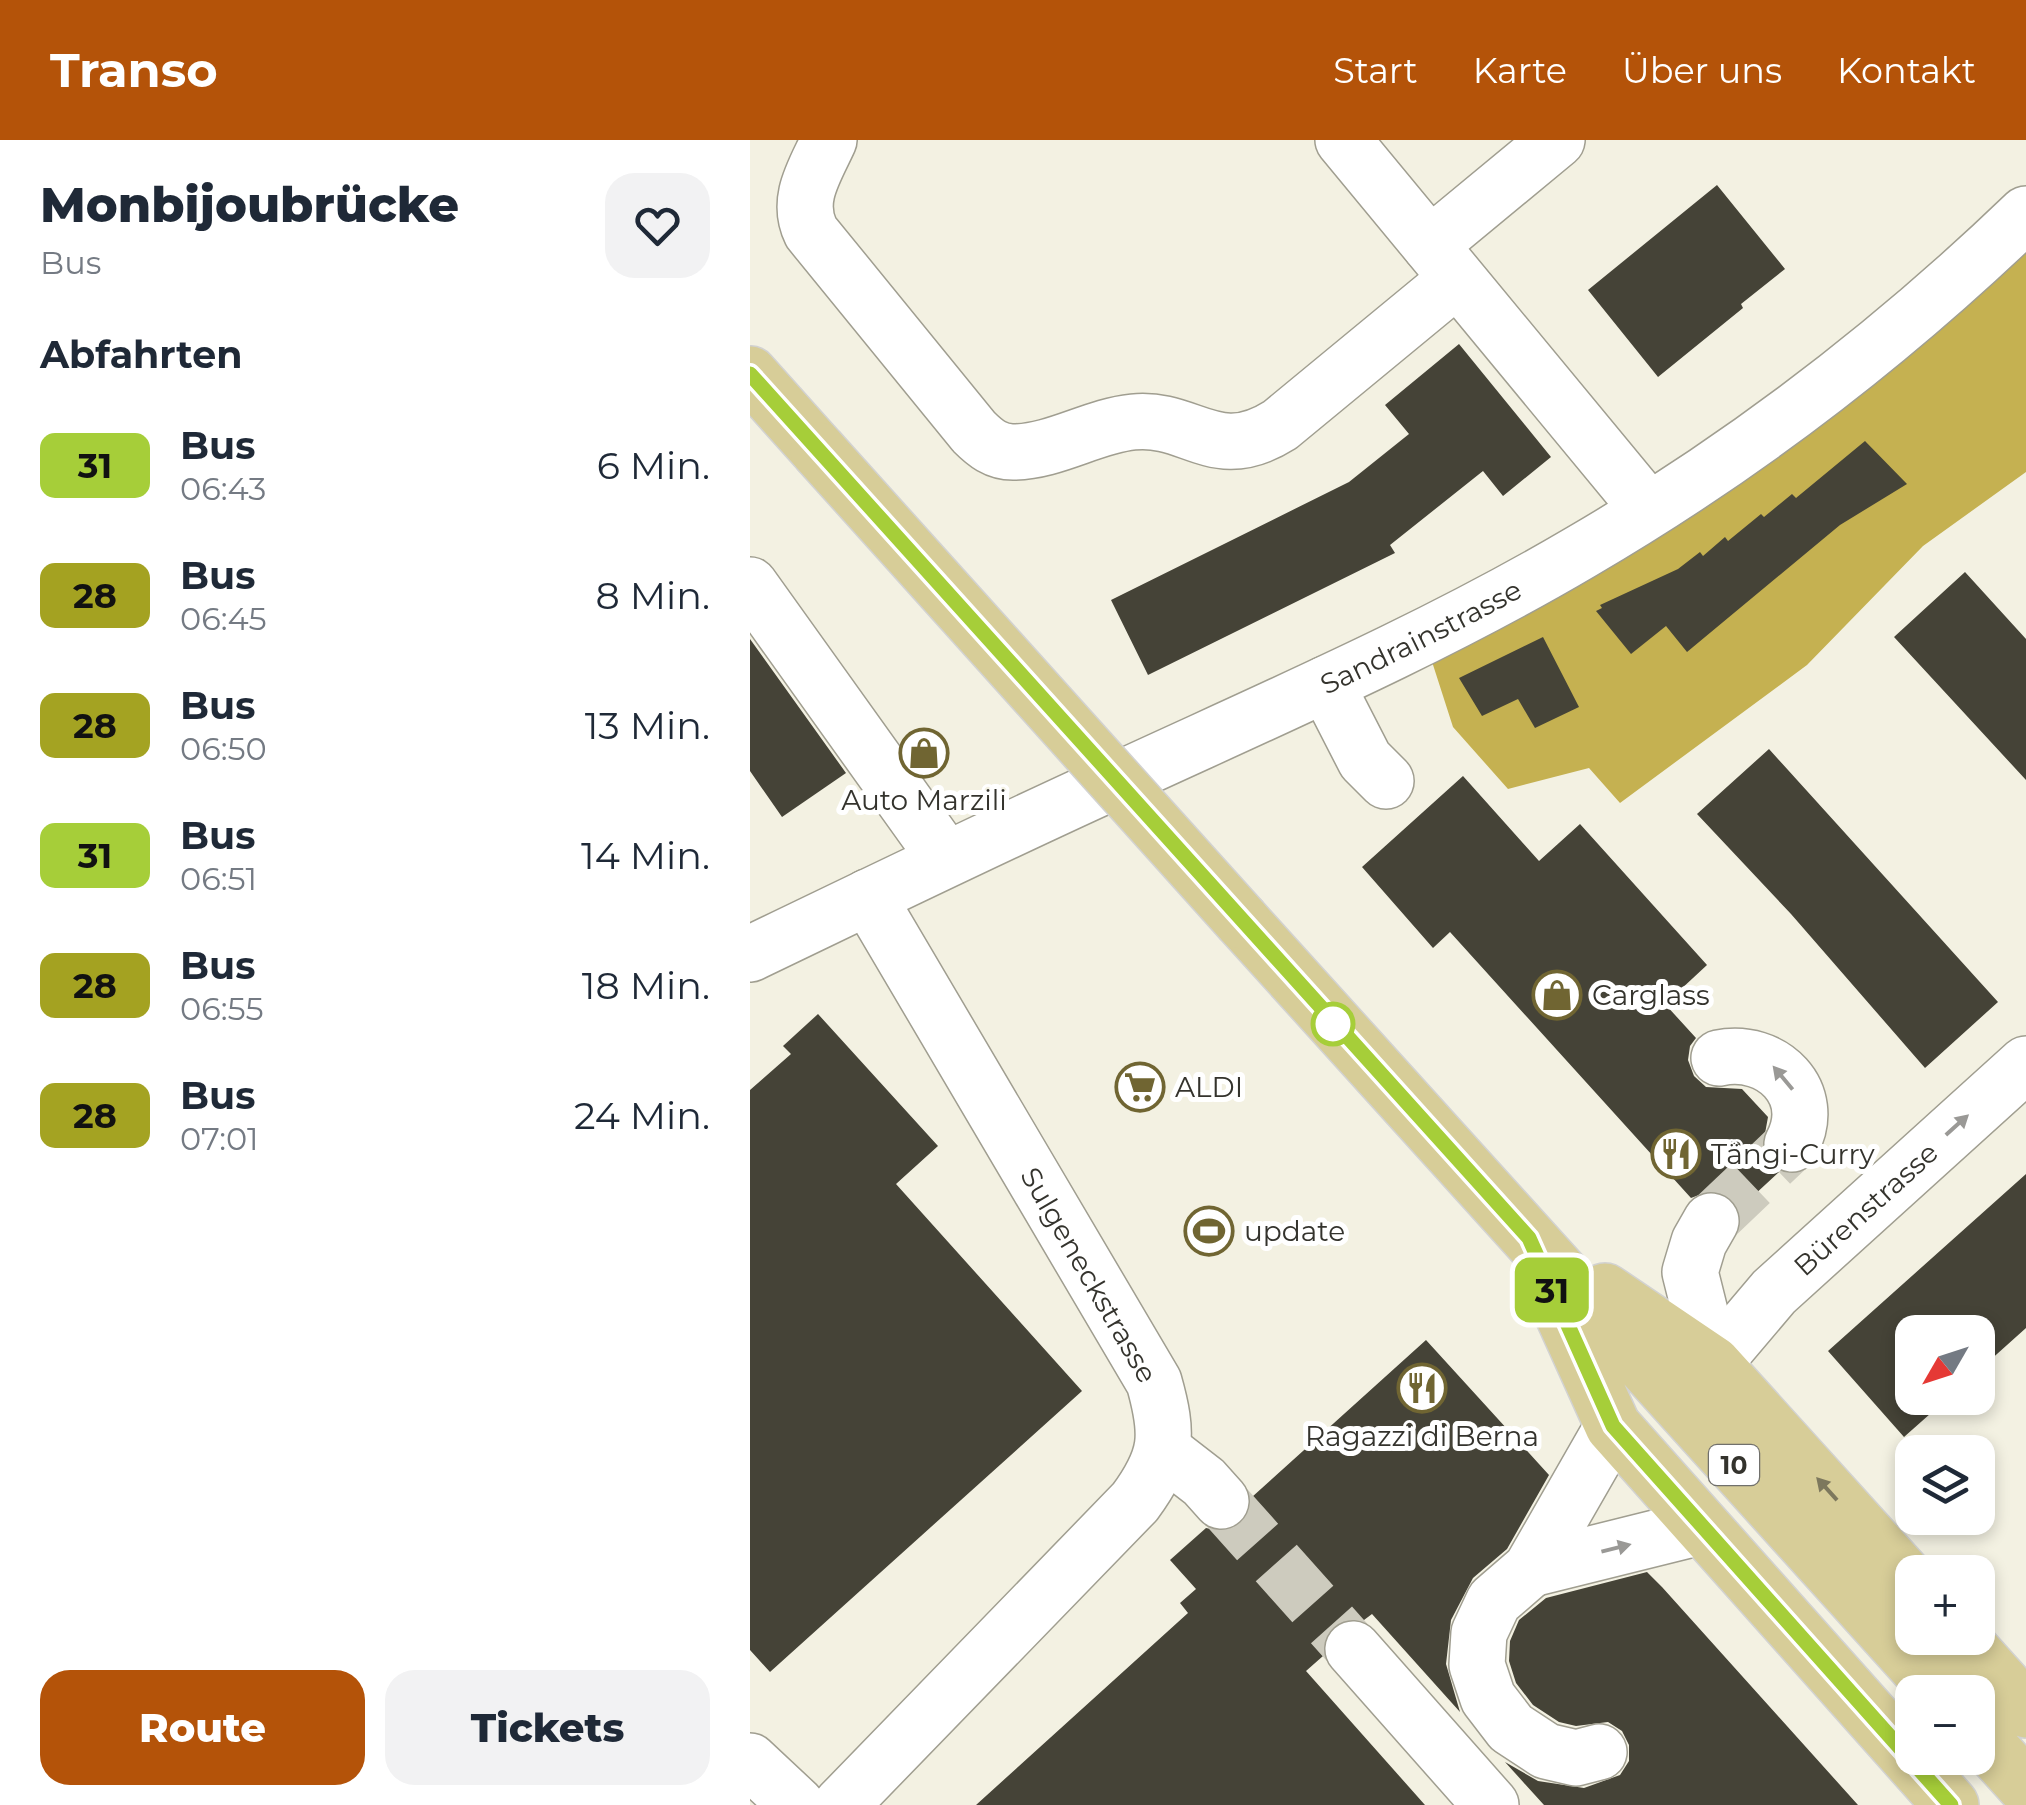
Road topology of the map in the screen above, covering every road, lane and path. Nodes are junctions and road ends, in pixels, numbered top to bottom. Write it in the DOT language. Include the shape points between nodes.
graph roads {
  1 [pos="829,140"];
  2 [pos="1343,140"];
  3 [pos="1557,140"];
  4 [pos="2026,214"];
  5 [pos="1443,262"];
  6 [pos="750,374"];
  7 [pos="1648,509"];
  8 [pos="750,584"];
  9 [pos="1326,684"];
  10 [pos="1386,781"];
  11 [pos="946,859"];
  12 [pos="868,898"];
  13 [pos="750,954"];
  14 [pos="1719,1058"];
  15 [pos="2026,1064"];
  16 [pos="1792,1144"];
  17 [pos="1711,1221"];
  18 [pos="1529,1238"];
  19 [pos="1714,1364"];
  20 [pos="1613,1426"];
  21 [pos="1164,1451"];
  22 [pos="1221,1502"];
  23 [pos="1700,1526"];
  24 [pos="1895,1565"];
  25 [pos="1532,1569"];
  26 [pos="1352,1649"];
  27 [pos="1976,1655"];
  28 [pos="1925,1675"];
  29 [pos="2026,1710"];
  30 [pos="1599,1752"];
  31 [pos="1995,1753"];
  32 [pos="750,1761"];
  33 [pos="2026,1787"];
  34 [pos="796,1805"];
  35 [pos="840,1805"];
  36 [pos="1492,1805"];
  37 [pos="1951,1805"];
  1 -- 5 [label="street" via="803,203 811,232 974,432 998,450 1022,451 1132,422 1230,442 1254,438 1280,425"];
  2 -- 5 [label="street"];
  3 -- 5 [label="street"];
  4 -- 7 [label="street, Sandrainstrasse" via="1818,392"];
  5 -- 7 [label="street"];
  6 -- 18 [label="main road, 10, bridge"];
  7 -- 9 [label="street, Sandrainstrasse" via="1439,630"];
  8 -- 11 [label="street"];
  9 -- 10 [label="street" via="1365,760"];
  9 -- 11 [label="street, Sandrainstrasse"];
  11 -- 12 [label="street, Sandrainstrasse"];
  12 -- 13 [label="street, Sandrainstrasse"];
  12 -- 21 [label="street, Sulgeneckstrasse" via="1154,1382"];
  16 -- 14 [label="street, one-way" via="1800,1110 1783,1074 1748,1054"];
  19 -- 15 [label="street, Bürenstrasse, one-way" via="1774,1292"];
  17 -- 19 [label="street" via="1690,1272"];
  18 -- 19 [label="main road"];
  18 -- 20 [label="main road"];
  18 -- 28 [label="main road, 10"];
  24 -- 19 [label="main road, one-way"];
  20 -- 23 [label="main road"];
  20 -- 25 [label="street"];
  21 -- 22 [label="street"];
  21 -- 35 [label="street" via="1134,1502"];
  25 -- 23 [label="street, one-way"];
  23 -- 37 [label="main road"];
  25 -- 30 [label="street" via="1494,1601 1479,1633 1477,1665 1488,1698 1511,1728 1546,1751 1576,1758"];
  26 -- 36 [label="street"];
  27 -- 29 [label="main road"];
  31 -- 33 [label="main road"];
  32 -- 34 [label="street"];
}
